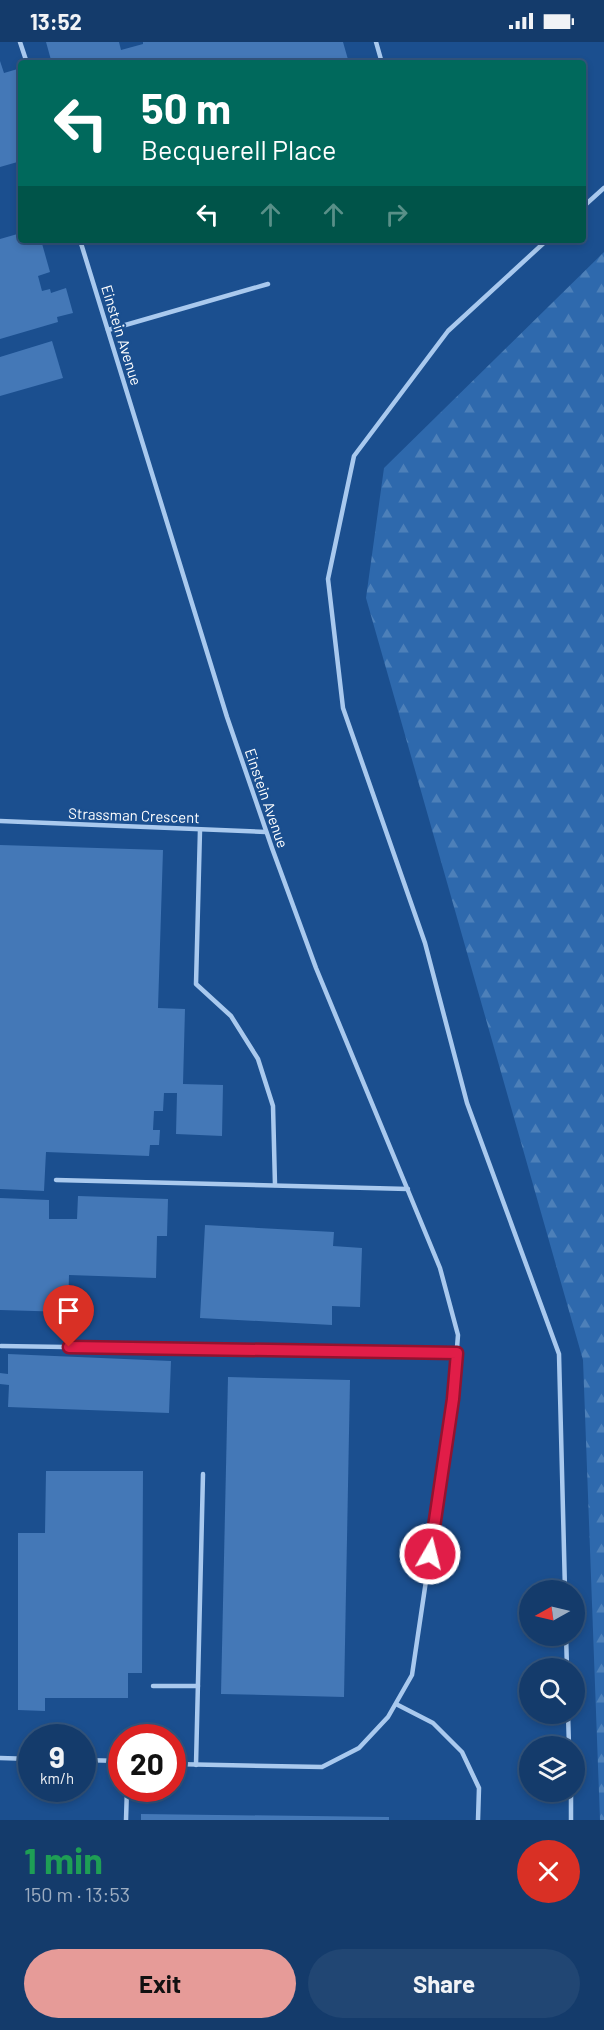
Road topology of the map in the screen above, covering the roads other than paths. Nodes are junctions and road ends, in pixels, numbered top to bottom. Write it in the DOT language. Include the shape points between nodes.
graph roads {
  1 [pos="20,42"];
  2 [pos="376,42"];
  3 [pos="26,60"];
  4 [pos="381,60"];
  5 [pos="604,188"];
  6 [pos="586,204"];
  7 [pos="81,243"];
  8 [pos="544,243"];
  9 [pos="268,284"];
  10 [pos="108,330"];
  11 [pos="0,821"];
  12 [pos="200,830"];
  13 [pos="266,832"];
  14 [pos="56,1180"];
  15 [pos="275,1185"];
  16 [pos="408,1189"];
  17 [pos="1,1346"];
  18 [pos="457,1353"];
  19 [pos="203,1474"];
  20 [pos="565,1580"];
  21 [pos="153,1686"];
  22 [pos="198,1686"];
  23 [pos="396,1704"];
  24 [pos="0,1758"];
  25 [pos="18,1758"];
  26 [pos="186,1765"];
  27 [pos="196,1765"];
  28 [pos="127,1802"];
  29 [pos="571,1802"];
  30 [pos="126,1820"];
  31 [pos="478,1820"];
  32 [pos="571,1820"];
  1 -- 3 [label="lane"];
  2 -- 4 [label="lane"];
  5 -- 6 [label="lane"];
  7 -- 10 [label="lane, Einstein Avenue"];
  8 -- 20 [label="lane" via="447,331 354,456 328,579 343,708 425,943 467,1103 559,1354"];
  9 -- 10 [label="lane"];
  10 -- 13 [label="lane, Einstein Avenue"];
  11 -- 12 [label="lane, Strassman Crescent"];
  12 -- 13 [label="lane, Strassman Crescent"];
  12 -- 15 [label="lane" via="196,984 231,1016 258,1059 273,1106"];
  13 -- 16 [label="lane, Einstein Avenue" via="316,968"];
  14 -- 15 [label="lane"];
  15 -- 16 [label="lane"];
  16 -- 18 [label="lane, Einstein Avenue" via="440,1268 458,1335"];
  17 -- 18 [label="lane"];
  18 -- 23 [label="lane, Einstein Avenue" via="412,1675"];
  19 -- 22 [label="lane"];
  21 -- 22 [label="lane"];
  22 -- 27 [label="lane"];
  23 -- 27 [label="lane, Einstein Avenue" via="359,1748 322,1767"];
  23 -- 31 [label="lane" via="433,1723 462,1752 479,1788"];
  24 -- 25 [label="lane"];
  26 -- 27 [label="lane, Einstein Avenue"];
  28 -- 30 [label="lane"];
  29 -- 32 [label="lane"];
}
